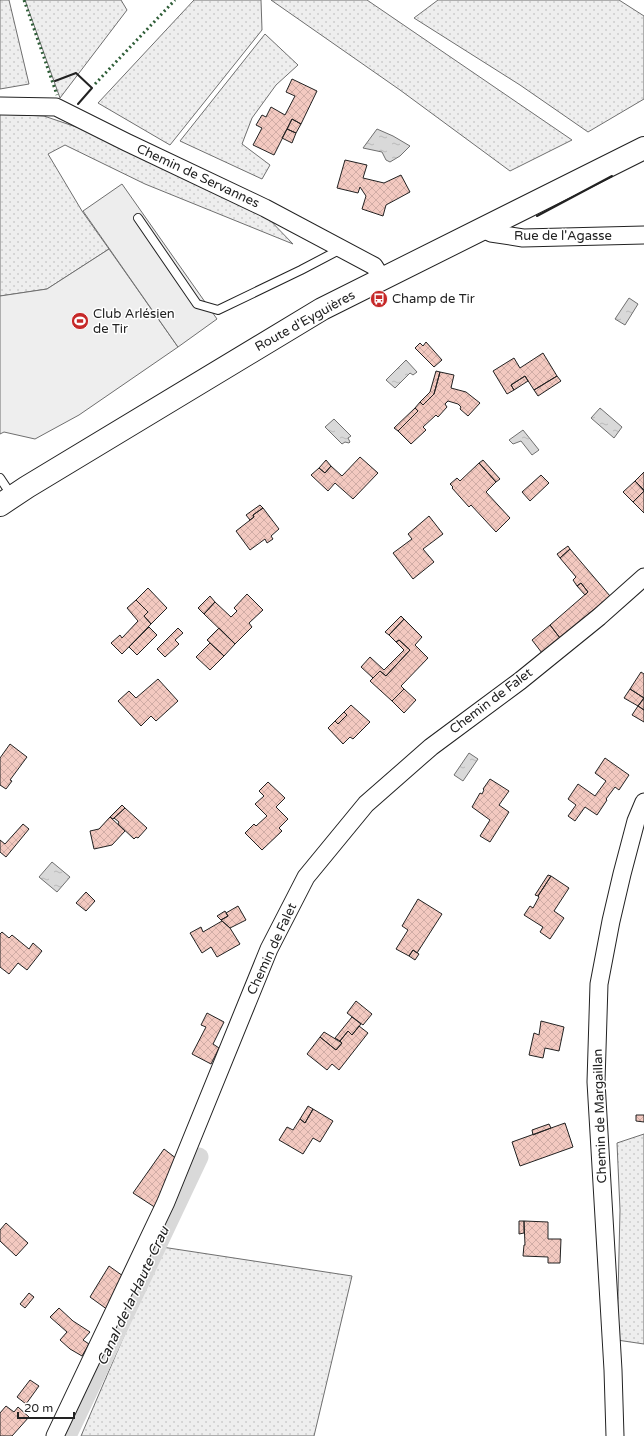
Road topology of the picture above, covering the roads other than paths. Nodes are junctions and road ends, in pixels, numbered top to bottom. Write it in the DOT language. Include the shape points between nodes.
graph roads {
  1 [pos="0,106"];
  2 [pos="644,148"];
  3 [pos="138,218"];
  4 [pos="483,229"];
  5 [pos="644,236"];
  6 [pos="342,249"];
  7 [pos="382,280"];
  8 [pos="0,478"];
  9 [pos="6,501"];
  10 [pos="644,577"];
  11 [pos="644,802"];
  12 [pos="56,1436"];
  13 [pos="615,1436"];
  1 -- 6 [label="street, Chemin de Servannes" via="56,107 264,207"];
  2 -- 4 [label="main road, Route d'Eyguières"];
  3 -- 6 [label="lane" via="197,304 218,310"];
  4 -- 5 [label="street, Rue de l'Agasse" via="491,233 523,238"];
  4 -- 7 [label="main road, Route d'Eyguières"];
  6 -- 7 [label="street, Chemin de Servannes" via="374,266"];
  7 -- 9 [label="main road, Route d'Eyguières" via="322,309"];
  8 -- 9 [label="lane"];
  10 -- 12 [label="street, Chemin de Falet" via="581,632 431,747 366,804 306,877 268,949 166,1202"];
  11 -- 13 [label="street, Chemin de Margaillan" via="636,821 622,874 599,984 596,1082 614,1370"];
}
